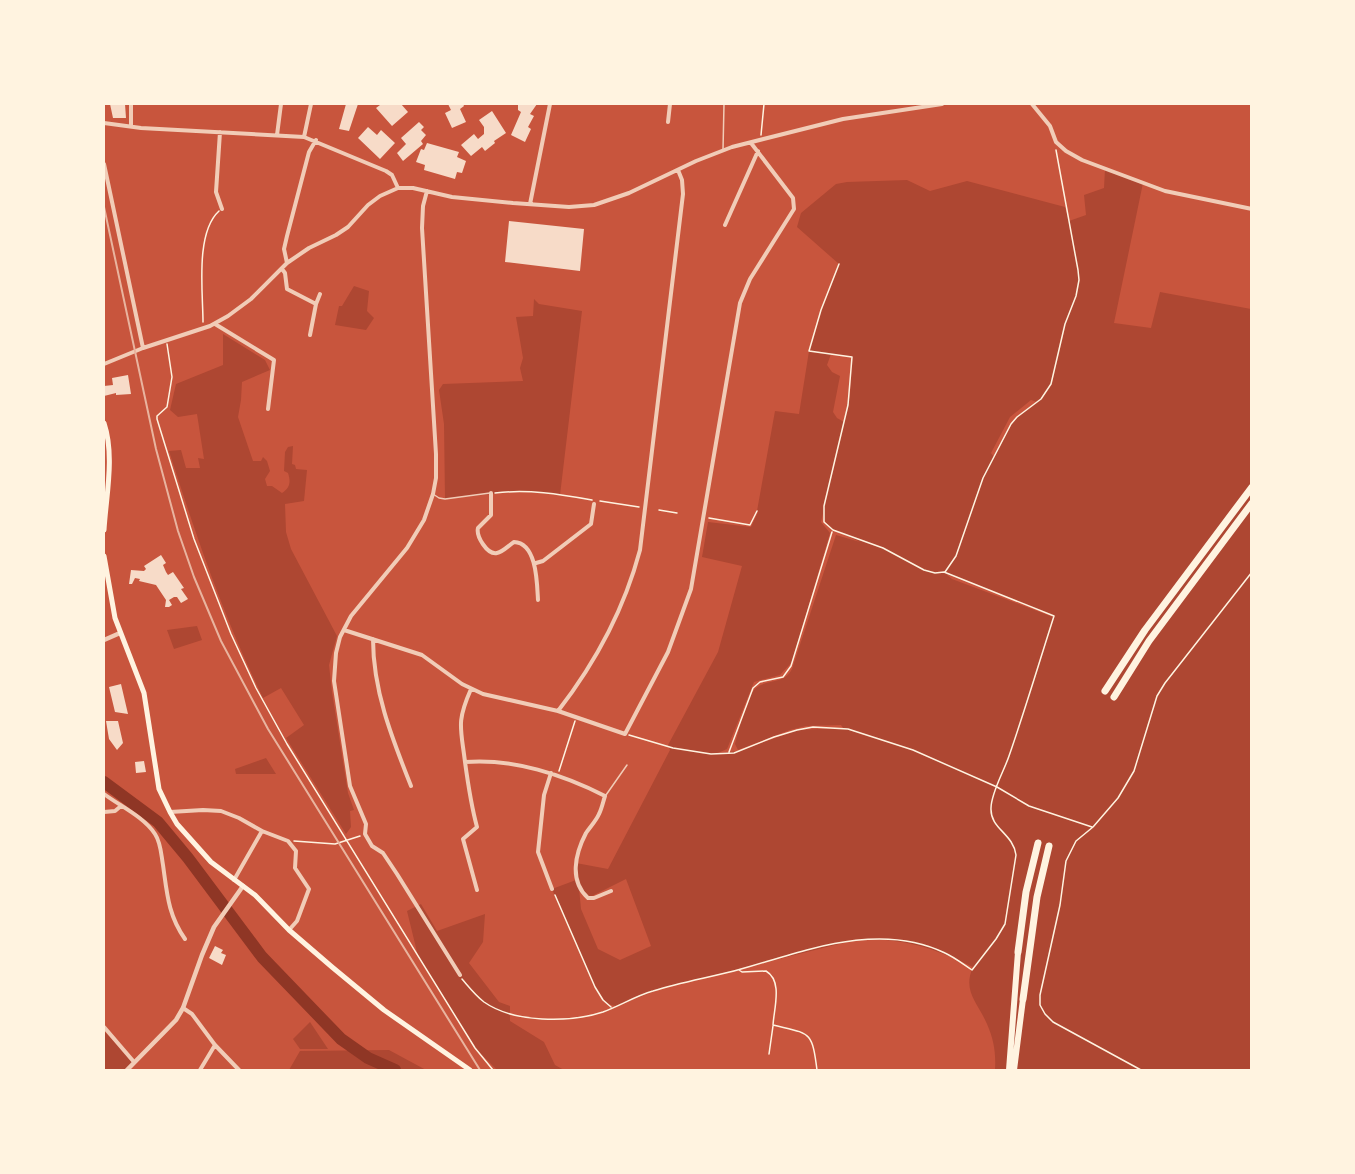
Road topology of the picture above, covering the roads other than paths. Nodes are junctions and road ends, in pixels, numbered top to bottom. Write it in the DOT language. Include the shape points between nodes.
graph roads {
  1 [pos="131,104"];
  2 [pos="281,104"];
  3 [pos="311,104"];
  4 [pos="550,104"];
  5 [pos="670,104"];
  6 [pos="724,104"];
  7 [pos="942,104"];
  8 [pos="1032,104"];
  9 [pos="668,122"];
  10 [pos="104,123"];
  11 [pos="131,126"];
  12 [pos="220,132"];
  13 [pos="277,135"];
  14 [pos="304,137"];
  15 [pos="316,140"];
  16 [pos="751,143"];
  17 [pos="723,150"];
  18 [pos="758,151"];
  19 [pos="104,164"];
  20 [pos="678,170"];
  21 [pos="398,188"];
  22 [pos="427,191"];
  23 [pos="530,204"];
  24 [pos="222,209"];
  25 [pos="1251,209"];
  26 [pos="725,225"];
  27 [pos="287,263"];
  28 [pos="282,269"];
  29 [pos="320,294"];
  30 [pos="316,304"];
  31 [pos="215,324"];
  32 [pos="310,334"];
  33 [pos="143,348"];
  34 [pos="104,364"];
  35 [pos="268,409"];
  36 [pos="104,423"];
  37 [pos="1251,487"];
  38 [pos="491,493"];
  39 [pos="434,494"];
  40 [pos="1251,503"];
  41 [pos="594,504"];
  42 [pos="104,530"];
  43 [pos="104,556"];
  44 [pos="536,562"];
  45 [pos="538,600"];
  46 [pos="344,630"];
  47 [pos="120,633"];
  48 [pos="373,639"];
  49 [pos="104,640"];
  50 [pos="471,689"];
  51 [pos="1104,691"];
  52 [pos="1114,697"];
  53 [pos="558,711"];
  54 [pos="465,762"];
  55 [pos="627,765"];
  56 [pos="551,773"];
  57 [pos="411,786"];
  58 [pos="104,794"];
  59 [pos="606,796"];
  60 [pos="121,806"];
  61 [pos="104,812"];
  62 [pos="170,812"];
  63 [pos="262,831"];
  64 [pos="1038,843"];
  65 [pos="1049,846"];
  66 [pos="234,880"];
  67 [pos="243,886"];
  68 [pos="552,889"];
  69 [pos="477,890"];
  70 [pos="610,891"];
  71 [pos="289,930"];
  72 [pos="185,939"];
  73 [pos="1018,952"];
  74 [pos="460,975"];
  75 [pos="1023,999"];
  76 [pos="183,1008"];
  77 [pos="104,1026"];
  78 [pos="215,1045"];
  79 [pos="134,1062"];
  80 [pos="127,1071"];
  81 [pos="200,1071"];
  82 [pos="239,1071"];
  83 [pos="470,1071"];
  84 [pos="1009,1071"];
  85 [pos="1014,1071"];
  1 -- 11 [label="street"];
  2 -- 13 [label="street"];
  3 -- 14 [label="street"];
  4 -- 23 [label="street"];
  5 -- 9 [label="street"];
  6 -- 17 [label="lane"];
  7 -- 16 [label="street" via="843,119"];
  8 -- 25 [label="street" via="1062,148 1082,160 1188,197"];
  10 -- 11 [label="street"];
  11 -- 12 [label="street"];
  12 -- 13 [label="street"];
  12 -- 24 [label="street" via="216,192"];
  13 -- 14 [label="street"];
  14 -- 15 [label="street"];
  15 -- 21 [label="street" via="392,175"];
  15 -- 27 [label="street" via="309,152 287,236"];
  16 -- 17 [label="street"];
  16 -- 18 [label="street"];
  17 -- 20 [label="street"];
  18 -- 26 [label="street"];
  18 -- 53 [label="street" via="793,198 794,209 750,279 741,303 691,589 677,632 625,734"];
  19 -- 33 [label="street"];
  20 -- 23 [label="street" via="629,194 594,205"];
  20 -- 53 [label="street" via="683,194 638,558 620,609 592,665"];
  21 -- 22 [label="street"];
  21 -- 27 [label="street" via="380,196 336,236"];
  22 -- 23 [label="street"];
  22 -- 39 [label="street" via="422,228 436,454"];
  27 -- 28 [label="street"];
  28 -- 30 [label="street" via="287,289"];
  28 -- 31 [label="street" via="245,304"];
  29 -- 30 [label="street"];
  30 -- 32 [label="street"];
  31 -- 33 [label="street"];
  31 -- 35 [label="street" via="274,360"];
  33 -- 34 [label="street"];
  36 -- 42 [label="main road" via="109,459"];
  37 -- 51 [label="highway"];
  38 -- 39 [label="lane" via="445,499"];
  38 -- 44 [label="street" via="491,515 478,528 478,536 494,554 519,542"];
  39 -- 46 [label="street" via="418,533 357,608"];
  40 -- 52 [label="highway" via="1154,634"];
  41 -- 44 [label="street" via="591,524 543,561"];
  43 -- 47 [label="main road"];
  44 -- 45 [label="street"];
  46 -- 48 [label="street"];
  46 -- 74 [label="street" via="336,653 335,691 350,786 366,824 365,834 372,846 383,853"];
  47 -- 49 [label="street"];
  47 -- 62 [label="main road" via="144,693 156,775"];
  48 -- 50 [label="street" via="422,655"];
  48 -- 57 [label="street" via="376,683"];
  50 -- 53 [label="street"];
  50 -- 54 [label="street" via="460,723"];
  54 -- 56 [label="street" via="488,761"];
  54 -- 69 [label="street" via="477,826 463,839"];
  55 -- 59 [label="lane"];
  56 -- 59 [label="street"];
  56 -- 68 [label="street" via="538,852"];
  58 -- 60 [label="street"];
  59 -- 70 [label="street" via="580,847 576,880 588,898"];
  60 -- 61 [label="street"];
  60 -- 72 [label="street" via="145,823 160,845 168,902 175,925"];
  62 -- 63 [label="street" via="221,811"];
  62 -- 66 [label="main road" via="204,855"];
  63 -- 66 [label="street"];
  63 -- 71 [label="street" via="291,843 296,851 295,868 309,889 297,921"];
  64 -- 73 [label="highway"];
  65 -- 75 [label="highway" via="1037,897"];
  66 -- 67 [label="main road"];
  67 -- 71 [label="main road"];
  67 -- 76 [label="street" via="203,951"];
  71 -- 83 [label="main road" via="384,1010"];
  73 -- 84 [label="highway"];
  75 -- 85 [label="highway"];
  76 -- 78 [label="street"];
  76 -- 79 [label="street" via="170,1028"];
  77 -- 79 [label="street"];
  78 -- 81 [label="street"];
  78 -- 82 [label="street"];
  79 -- 80 [label="street"];
}
